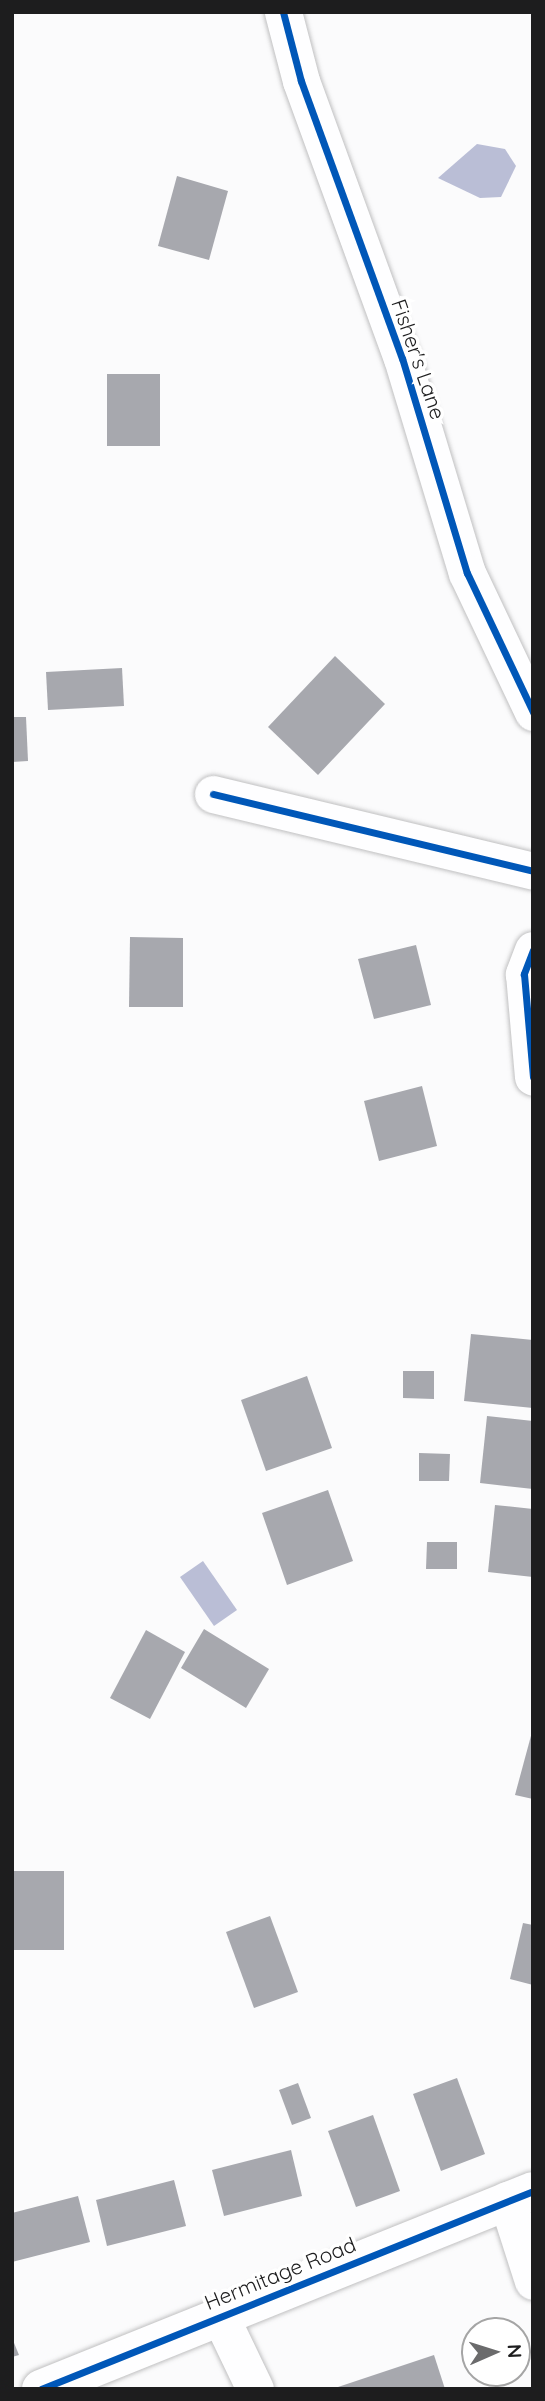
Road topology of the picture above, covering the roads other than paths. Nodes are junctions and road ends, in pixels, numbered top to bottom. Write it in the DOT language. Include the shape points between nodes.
graph roads {
  1 [pos="283,12"];
  2 [pos="533,712"];
  3 [pos="213,794"];
  4 [pos="533,871"];
  5 [pos="533,950"];
  6 [pos="533,1077"];
  7 [pos="520,2196"];
  8 [pos="533,2281"];
  9 [pos="220,2316"];
  10 [pos="41,2389"];
  11 [pos="255,2389"];
  1 -- 2 [label="street, Fisher's Lane" via="301,81 402,358 467,573"];
  3 -- 4 [label="street"];
  5 -- 6 [label="street" via="524,974"];
  7 -- 8 [label="street"];
  7 -- 9 [label="street, Hermitage Road"];
  9 -- 10 [label="street, Hermitage Road"];
  9 -- 11 [label="street"];
}
